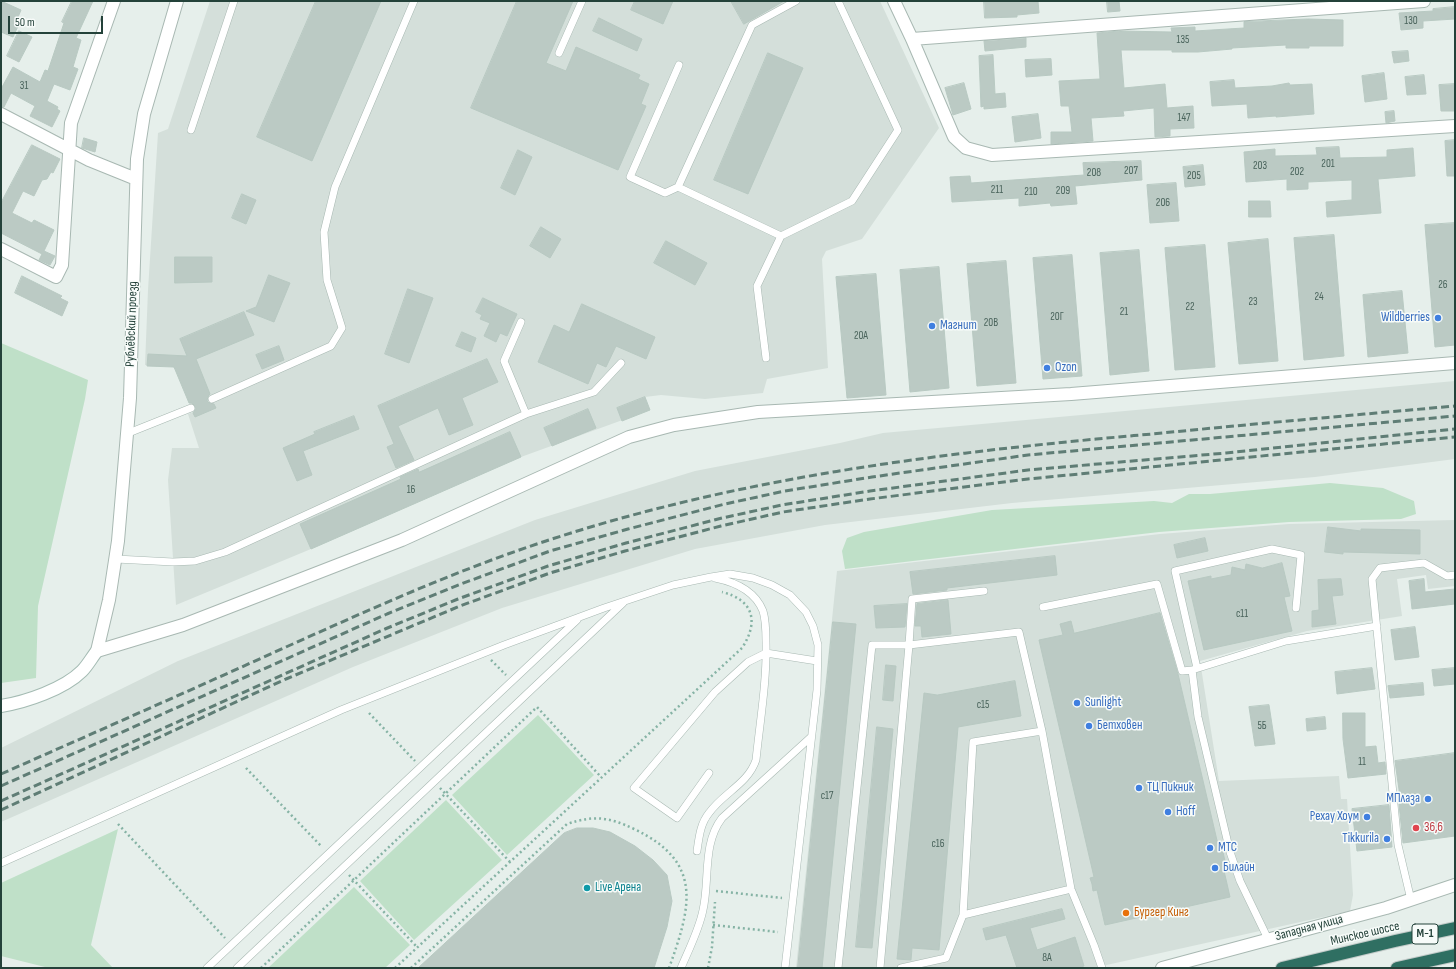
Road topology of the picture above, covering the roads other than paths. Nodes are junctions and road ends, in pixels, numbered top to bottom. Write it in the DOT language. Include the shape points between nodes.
graph roads {
  1 [pos="114,1"];
  2 [pos="177,1"];
  3 [pos="234,1"];
  4 [pos="414,1"];
  5 [pos="582,1"];
  6 [pos="796,1"];
  7 [pos="838,1"];
  8 [pos="894,1"];
  9 [pos="1424,1"];
  10 [pos="912,39"];
  11 [pos="560,53"];
  12 [pos="679,65"];
  13 [pos="1,114"];
  14 [pos="1455,126"];
  15 [pos="191,130"];
  16 [pos="70,151"];
  17 [pos="136,179"];
  18 [pos="678,188"];
  19 [pos="781,236"];
  20 [pos="1,249"];
  21 [pos="521,322"];
  22 [pos="766,358"];
  23 [pos="621,363"];
  24 [pos="1455,363"];
  25 [pos="212,399"];
  26 [pos="191,408"];
  27 [pos="526,414"];
  28 [pos="126,434"];
  29 [pos="116,559"];
  30 [pos="1455,575"];
  31 [pos="711,577"];
  32 [pos="984,591"];
  33 [pos="625,601"];
  34 [pos="1043,607"];
  35 [pos="1296,608"];
  36 [pos="579,617"];
  37 [pos="1377,626"];
  38 [pos="909,645"];
  39 [pos="97,651"];
  40 [pos="766,653"];
  41 [pos="817,661"];
  42 [pos="1194,669"];
  43 [pos="1,706"];
  44 [pos="1042,731"];
  45 [pos="812,737"];
  46 [pos="709,773"];
  47 [pos="697,851"];
  48 [pos="1,863"];
  49 [pos="1455,885"];
  50 [pos="1071,889"];
  51 [pos="1411,900"];
  52 [pos="963,915"];
  53 [pos="1455,928"];
  54 [pos="1268,939"];
  55 [pos="1455,955"];
  56 [pos="207,968"];
  57 [pos="237,968"];
  58 [pos="682,968"];
  59 [pos="785,968"];
  60 [pos="838,968"];
  61 [pos="880,968"];
  62 [pos="901,968"];
  63 [pos="1102,968"];
  64 [pos="1162,968"];
  65 [pos="1282,968"];
  66 [pos="1398,968"];
  1 -- 16 [label="street" via="71,123"];
  2 -- 17 [label="street, Рублёвский проезд" via="144,114"];
  3 -- 15 [label="lane"];
  4 -- 25 [label="lane" via="335,187 324,232 327,280 342,328 331,346"];
  5 -- 11 [label="lane"];
  6 -- 18 [label="lane" via="752,25"];
  7 -- 19 [label="lane" via="898,130 852,201"];
  8 -- 10 [label="street"];
  9 -- 10 [label="street"];
  10 -- 14 [label="street" via="954,137 966,148 992,155"];
  12 -- 18 [label="lane" via="630,177 665,193"];
  13 -- 16 [label="street"];
  16 -- 17 [label="street"];
  16 -- 20 [label="street" via="62,266 56,277"];
  17 -- 28 [label="street, Рублёвский проезд" via="130,398"];
  18 -- 19 [label="lane"];
  19 -- 22 [label="lane" via="757,286"];
  21 -- 27 [label="lane" via="504,361"];
  23 -- 27 [label="lane" via="594,392"];
  24 -- 39 [label="street" via="1070,394 758,412 674,424 629,437 402,540 183,625"];
  26 -- 28 [label="lane"];
  27 -- 29 [label="lane" via="225,552 195,561"];
  28 -- 29 [label="street, Рублёвский проезд"];
  29 -- 39 [label="street, Рублёвский проезд"];
  30 -- 37 [label="lane" via="1447,576 1424,563 1380,568 1372,579"];
  31 -- 33 [label="lane" via="673,585"];
  31 -- 40 [label="lane" via="737,584 756,599 765,620"];
  31 -- 41 [label="lane" via="730,574 753,578 790,595 806,612 813,626 818,644"];
  32 -- 38 [label="lane" via="912,599"];
  33 -- 36 [label="lane"];
  33 -- 57 [label="lane"];
  34 -- 42 [label="lane" via="1157,584 1182,671"];
  35 -- 42 [label="lane" via="1301,555 1272,549 1175,571"];
  36 -- 48 [label="lane" via="341,710"];
  36 -- 56 [label="lane"];
  37 -- 42 [label="lane" via="1286,641"];
  37 -- 51 [label="lane" via="1398,845"];
  38 -- 44 [label="lane" via="1019,632"];
  38 -- 60 [label="lane" via="872,645"];
  38 -- 61 [label="lane"];
  39 -- 43 [label="street" via="82,671 68,682 46,693"];
  40 -- 41 [label="lane"];
  40 -- 46 [label="lane" via="748,662 715,692 634,788 677,818"];
  40 -- 47 [label="lane" via="753,769 709,813 700,830"];
  41 -- 45 [label="lane"];
  42 -- 54 [label="lane" via="1198,717 1230,852 1240,881"];
  44 -- 50 [label="lane"];
  44 -- 52 [label="lane" via="973,742"];
  45 -- 58 [label="lane" via="716,826 711,838 704,909"];
  45 -- 59 [label="lane"];
  49 -- 51 [label="street, Западная улица"];
  50 -- 52 [label="lane"];
  50 -- 63 [label="lane"];
  51 -- 54 [label="street, Западная улица"];
  52 -- 62 [label="lane" via="946,958"];
  53 -- 65 [label="highway, Минское шоссе / М-1"];
  54 -- 64 [label="street, Западная улица"];
  55 -- 66 [label="highway, М-1"];
}
